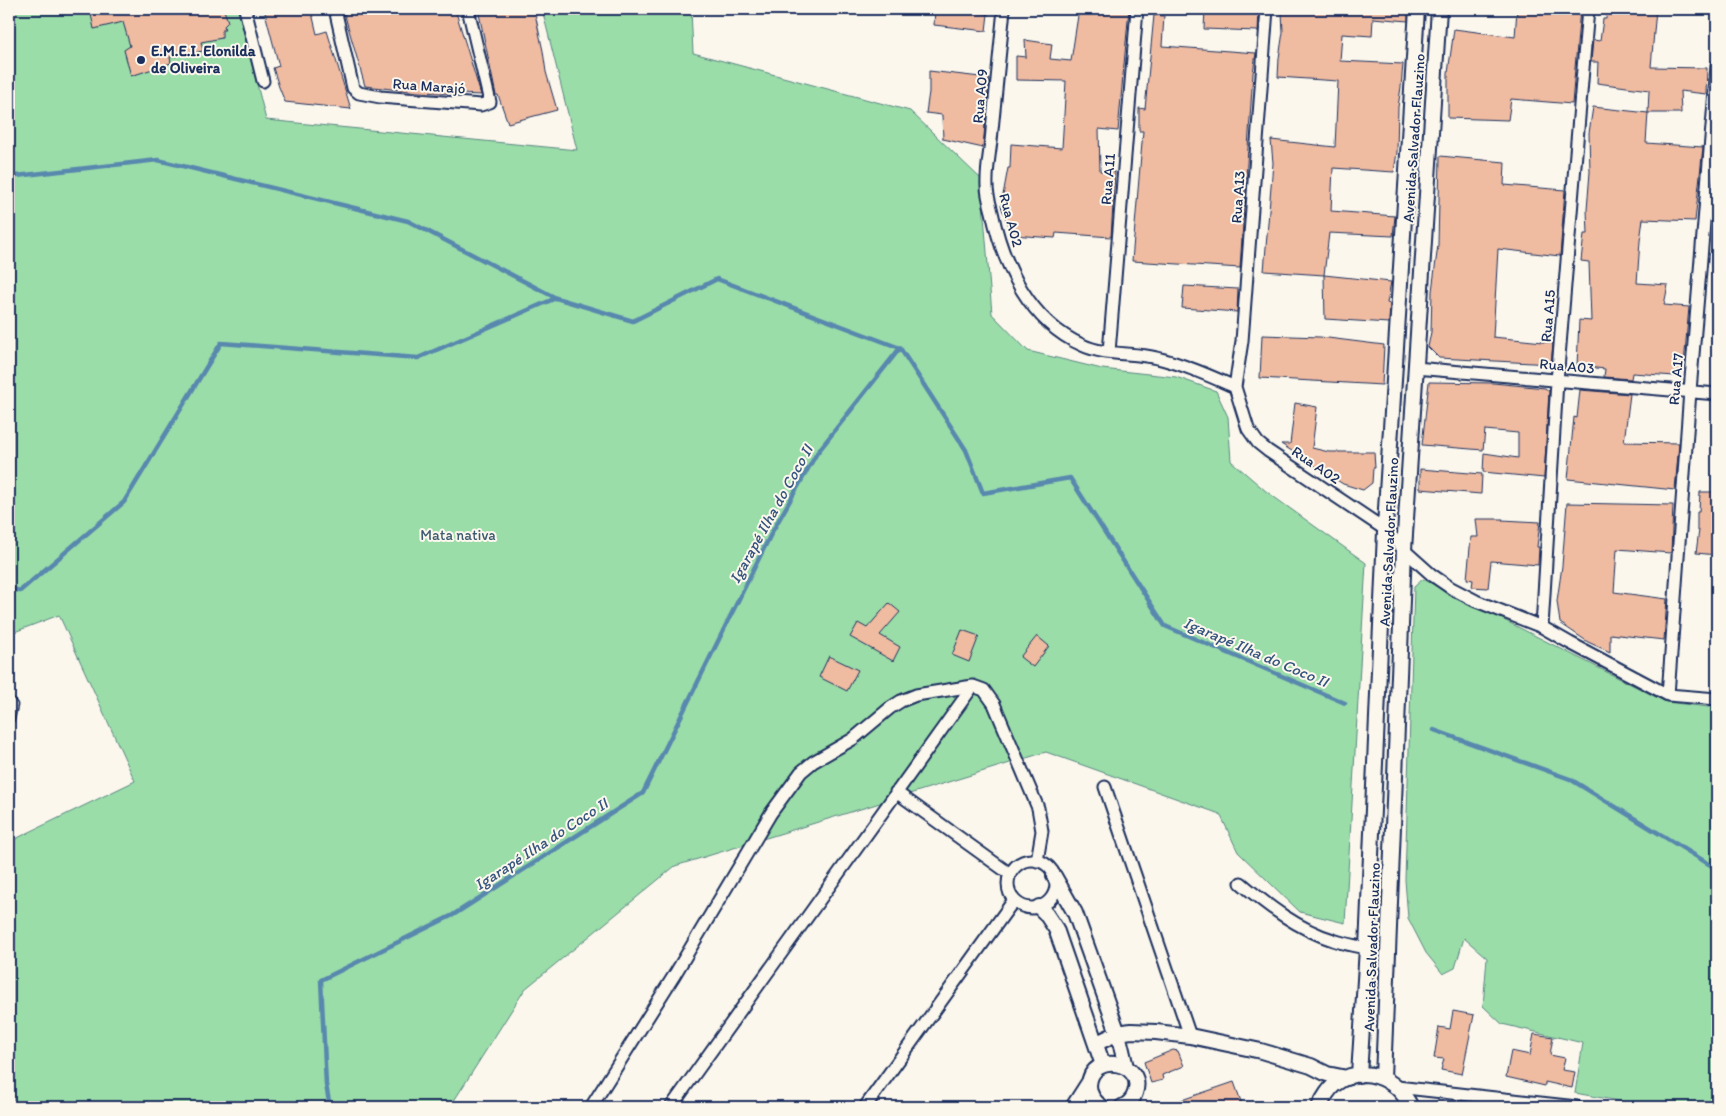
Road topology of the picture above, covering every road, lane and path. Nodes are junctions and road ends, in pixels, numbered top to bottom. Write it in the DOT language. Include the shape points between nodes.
graph roads {
  1 [pos="245,9"];
  2 [pos="335,9"];
  3 [pos="468,9"];
  4 [pos="1004,9"];
  5 [pos="1137,9"];
  6 [pos="1267,9"];
  7 [pos="1417,9"];
  8 [pos="1439,9"];
  9 [pos="1588,9"];
  10 [pos="1717,66"];
  11 [pos="263,81"];
  12 [pos="987,187"];
  13 [pos="1109,352"];
  14 [pos="1415,368"];
  15 [pos="1557,380"];
  16 [pos="1235,387"];
  17 [pos="1690,391"];
  18 [pos="1717,394"];
  19 [pos="1386,530"];
  20 [pos="1404,550"];
  21 [pos="1542,626"];
  22 [pos="973,686"];
  23 [pos="1668,695"];
  24 [pos="9,698"];
  25 [pos="1717,700"];
  26 [pos="9,720"];
  27 [pos="1105,787"];
  28 [pos="896,792"];
  29 [pos="1037,861"];
  30 [pos="1010,874"];
  31 [pos="1054,876"];
  32 [pos="1241,883"];
  33 [pos="1014,900"];
  34 [pos="1039,907"];
  35 [pos="1368,948"];
  36 [pos="1118,1033"];
  37 [pos="1190,1036"];
  38 [pos="1097,1043"];
  39 [pos="1103,1065"];
  40 [pos="1126,1067"];
  41 [pos="1353,1076"];
  42 [pos="1383,1078"];
  43 [pos="1089,1082"];
  44 [pos="1398,1087"];
  45 [pos="1129,1105"];
  46 [pos="591,1107"];
  47 [pos="671,1107"];
  48 [pos="865,1107"];
  49 [pos="1073,1107"];
  50 [pos="1102,1107"];
  51 [pos="1318,1107"];
  52 [pos="1411,1107"];
  53 [pos="1577,1107"];
  1 -- 11 [label="street"];
  2 -- 3 [label="street, Rua Marajó" via="353,88 359,93 380,98 481,105 490,102"];
  4 -- 12 [label="street, Rua A09"];
  5 -- 13 [label="street, Rua A11"];
  6 -- 16 [label="street, Rua A13" via="1243,331"];
  7 -- 19 [label="street, Avenida Salvador Flauzino"];
  8 -- 14 [label="street, Avenida Salvador Flauzino"];
  9 -- 15 [label="street, Rua A15"];
  10 -- 17 [label="street, Rua A17"];
  12 -- 13 [label="street, Rua A02" via="996,230 1026,298 1062,333 1081,345"];
  13 -- 16 [label="street, Rua A02" via="1157,358"];
  14 -- 15 [label="street, Rua A03"];
  14 -- 20 [label="street, Avenida Salvador Flauzino"];
  15 -- 17 [label="street, Rua A03"];
  15 -- 21 [label="street, Rua A15"];
  16 -- 19 [label="street, Rua A02" via="1248,429 1258,443"];
  17 -- 18 [label="street, Rua A03"];
  17 -- 23 [label="street, Rua A17"];
  19 -- 20 [label="street, Rua A02"];
  19 -- 35 [label="street, Avenida Salvador Flauzino"];
  20 -- 21 [label="street, Rua A02" via="1451,588"];
  20 -- 42 [label="street, Avenida Salvador Flauzino"];
  21 -- 23 [label="street, Rua A02"];
  22 -- 28 [label="street"];
  22 -- 29 [label="street" via="984,690 994,704 1038,808 1042,831"];
  22 -- 46 [label="street" via="900,701 853,739 801,772 771,813"];
  23 -- 25 [label="street, Rua A02"];
  24 -- 26 [label="lane" via="14,706"];
  27 -- 37 [label="street"];
  28 -- 30 [label="street"];
  28 -- 47 [label="street"];
  29 -- 30 [label="street" via="1021,863"];
  29 -- 31 [label="street" via="1050,869"];
  30 -- 33 [label="street" via="1008,888"];
  31 -- 34 [label="street" via="1055,891 1046,904"];
  31 -- 36 [label="street" via="1075,913"];
  32 -- 35 [label="street" via="1280,913 1316,934"];
  33 -- 34 [label="street" via="1025,907"];
  33 -- 48 [label="street"];
  34 -- 38 [label="street" via="1056,929"];
  35 -- 41 [label="street, Avenida Salvador Flauzino"];
  36 -- 37 [label="street" via="1139,1031"];
  36 -- 38 [label="street"];
  36 -- 40 [label="street"];
  37 -- 41 [label="street" via="1261,1051 1327,1074"];
  38 -- 39 [label="street"];
  39 -- 40 [label="street" via="1116,1063"];
  39 -- 43 [label="street" via="1092,1074"];
  40 -- 45 [label="street" via="1136,1083"];
  41 -- 42 [label="street"];
  41 -- 51 [label="street" via="1334,1085"];
  42 -- 44 [label="street"];
  43 -- 49 [label="street"];
  43 -- 50 [label="street" via="1092,1097"];
  44 -- 52 [label="street"];
  44 -- 53 [label="street"];
}
